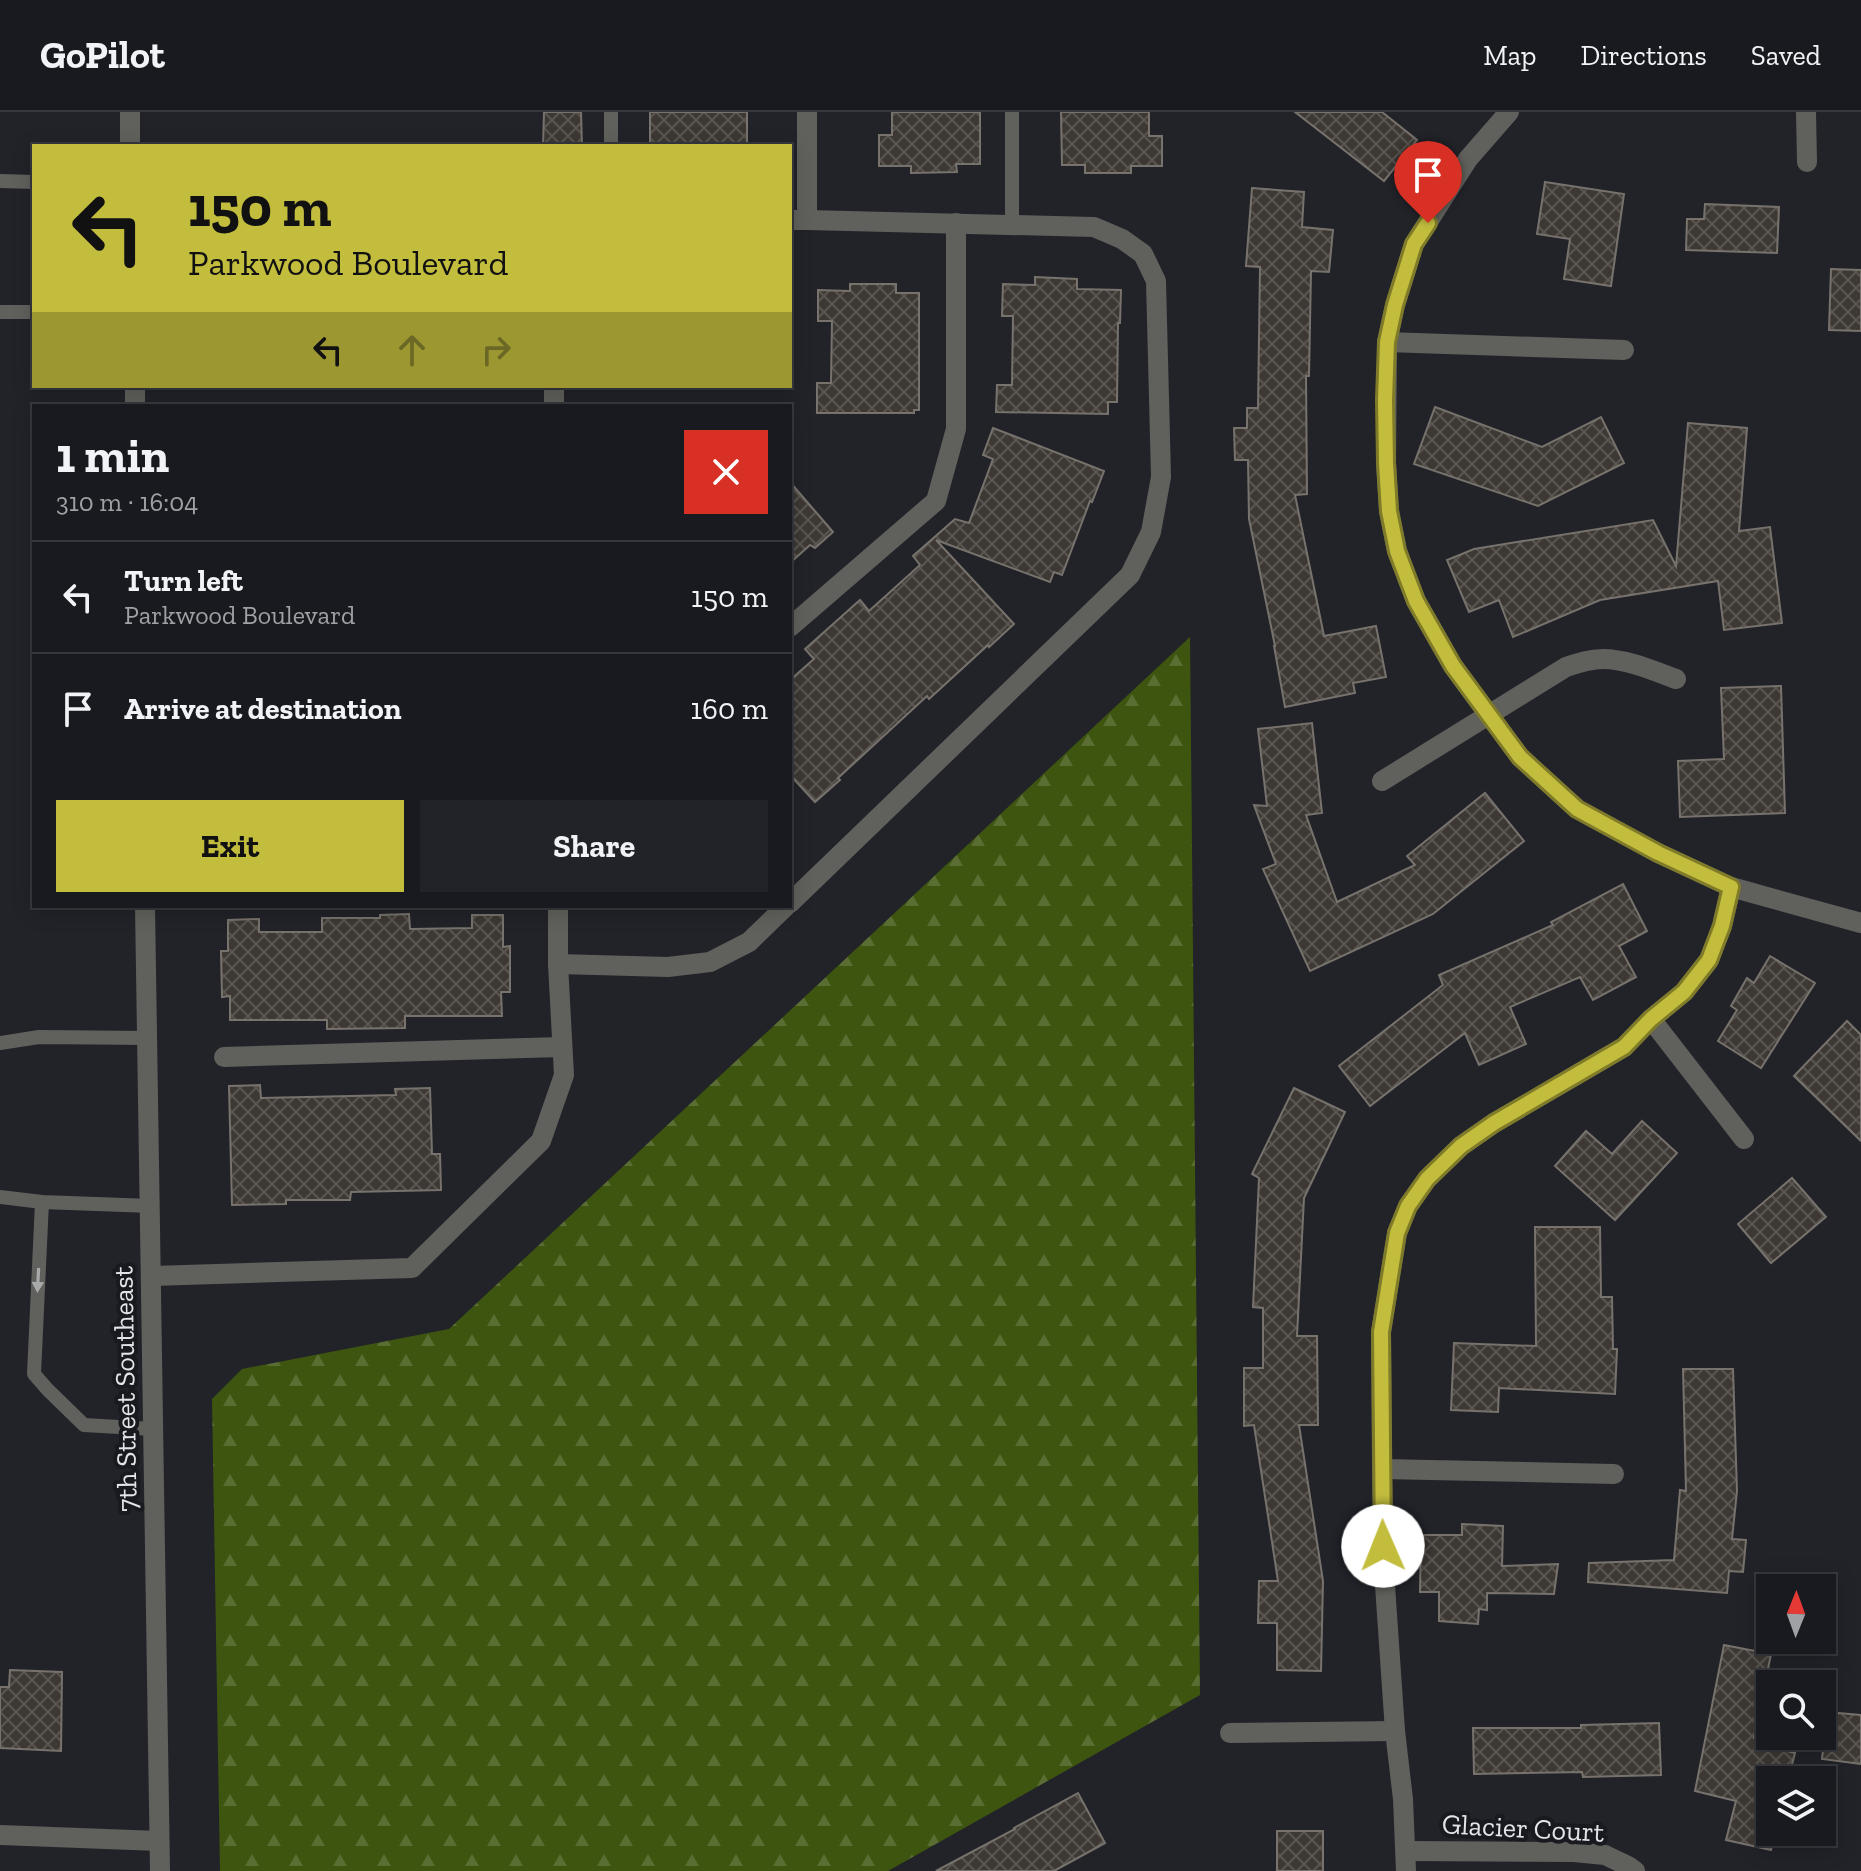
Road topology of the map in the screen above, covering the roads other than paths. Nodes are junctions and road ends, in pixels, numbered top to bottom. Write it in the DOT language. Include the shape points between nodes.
graph roads {
  1 [pos="130,112"];
  2 [pos="611,112"];
  3 [pos="807,112"];
  4 [pos="1012,112"];
  5 [pos="1507,112"];
  6 [pos="1806,112"];
  7 [pos="130,144"];
  8 [pos="611,144"];
  9 [pos="1807,162"];
  10 [pos="0,181"];
  11 [pos="32,182"];
  12 [pos="799,220"];
  13 [pos="956,223"];
  14 [pos="1012,225"];
  15 [pos="0,312"];
  16 [pos="32,312"];
  17 [pos="1387,342"];
  18 [pos="1624,350"];
  19 [pos="792,625"];
  20 [pos="1676,679"];
  21 [pos="1488,714"];
  22 [pos="1382,781"];
  23 [pos="1731,887"];
  24 [pos="792,900"];
  25 [pos="145,908"];
  26 [pos="558,908"];
  27 [pos="784,908"];
  28 [pos="1861,923"];
  29 [pos="558,964"];
  30 [pos="1651,1019"];
  31 [pos="148,1038"];
  32 [pos="0,1043"];
  33 [pos="562,1047"];
  34 [pos="224,1057"];
  35 [pos="1744,1139"];
  36 [pos="0,1197"];
  37 [pos="42,1202"];
  38 [pos="151,1206"];
  39 [pos="152,1276"];
  40 [pos="154,1429"];
  41 [pos="1382,1469"];
  42 [pos="1614,1474"];
  43 [pos="1395,1731"];
  44 [pos="1230,1733"];
  45 [pos="0,1835"];
  46 [pos="159,1841"];
  47 [pos="1406,1861"];
  48 [pos="160,1871"];
  49 [pos="1635,1871"];
  1 -- 7 [label="street"];
  2 -- 8 [label="lane"];
  3 -- 12 [label="street"];
  4 -- 14 [label="lane"];
  5 -- 17 [label="street" via="1468,159 1414,244"];
  6 -- 9 [label="street"];
  10 -- 11 [label="lane"];
  12 -- 13 [label="street"];
  13 -- 14 [label="street"];
  13 -- 19 [label="street" via="956,429 936,501"];
  14 -- 24 [label="street" via="1094,227 1143,254 1156,281 1161,477 1151,532 1130,575"];
  15 -- 16 [label="lane"];
  17 -- 18 [label="street"];
  17 -- 21 [label="street" via="1386,463 1397,551 1416,601"];
  20 -- 21 [label="street" via="1604,659 1583,661"];
  21 -- 22 [label="street"];
  21 -- 23 [label="street" via="1520,757 1577,809"];
  23 -- 28 [label="street"];
  23 -- 30 [label="street" via="1709,960 1684,992"];
  25 -- 31 [label="street, 7th Street Southeast"];
  26 -- 29 [label="street"];
  27 -- 29 [label="street" via="749,942 710,962 668,967"];
  29 -- 33 [label="street"];
  30 -- 35 [label="street"];
  30 -- 41 [label="street" via="1624,1047 1461,1146 1408,1206 1397,1233 1381,1332"];
  31 -- 32 [label="lane" via="39,1037"];
  31 -- 38 [label="street, 7th Street Southeast"];
  33 -- 34 [label="street"];
  33 -- 39 [label="street" via="564,1075 541,1141 412,1268"];
  36 -- 37 [label="lane"];
  37 -- 38 [label="lane"];
  37 -- 40 [label="lane, one-way" via="34,1374 84,1425"];
  38 -- 39 [label="street, 7th Street Southeast"];
  39 -- 40 [label="street, 7th Street Southeast"];
  40 -- 46 [label="street, 7th Street Southeast"];
  41 -- 42 [label="street"];
  41 -- 43 [label="street"];
  43 -- 44 [label="street"];
  43 -- 47 [label="street"];
  45 -- 46 [label="street"];
  46 -- 48 [label="street, 7th Street Southeast"];
  47 -- 49 [label="street, Glacier Court" via="1574,1852 1605,1855"];
}
